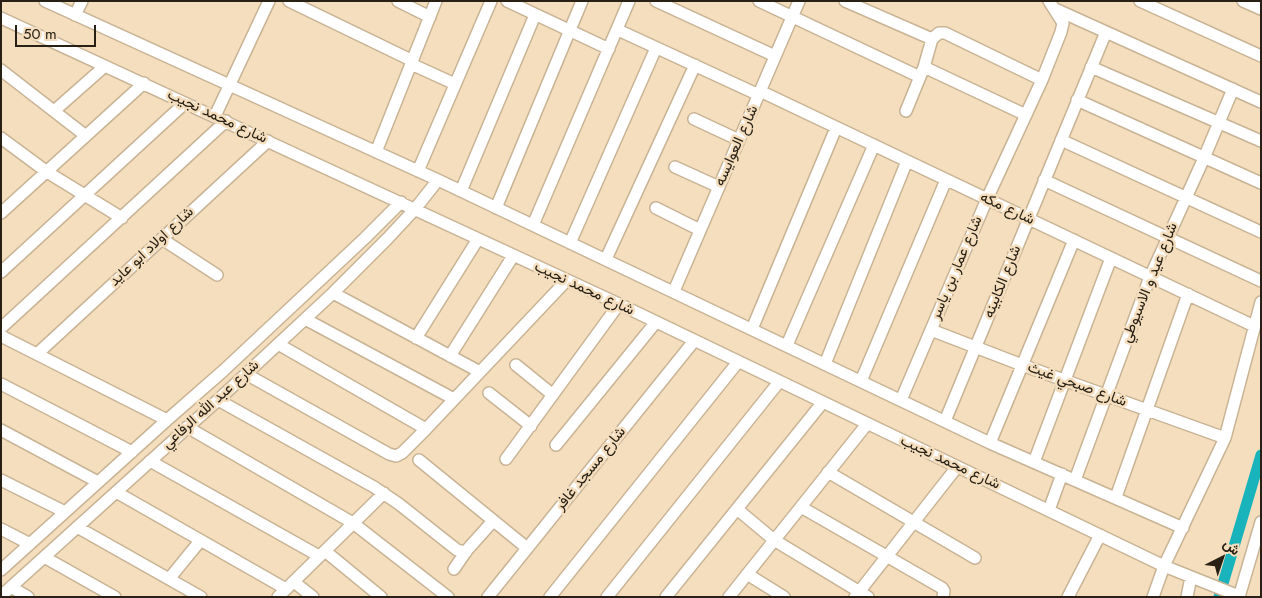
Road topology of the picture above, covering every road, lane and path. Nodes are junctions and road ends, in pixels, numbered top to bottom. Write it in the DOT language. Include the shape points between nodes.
graph roads {
  1 [pos="46,1"];
  2 [pos="82,1"];
  3 [pos="269,1"];
  4 [pos="290,1"];
  5 [pos="398,1"];
  6 [pos="436,1"];
  7 [pos="491,1"];
  8 [pos="507,1"];
  9 [pos="582,1"];
  10 [pos="629,1"];
  11 [pos="656,1"];
  12 [pos="759,1"];
  13 [pos="799,1"];
  14 [pos="846,1"];
  15 [pos="1043,1"];
  16 [pos="1140,1"];
  17 [pos="1244,1"];
  18 [pos="1052,5"];
  19 [pos="1261,8"];
  20 [pos="531,9"];
  21 [pos="75,15"];
  22 [pos="430,17"];
  23 [pos="792,17"];
  24 [pos="2,22"];
  25 [pos="618,30"];
  26 [pos="570,31"];
  27 [pos="1106,32"];
  28 [pos="932,39"];
  29 [pos="656,48"];
  30 [pos="609,50"];
  31 [pos="775,56"];
  32 [pos="1261,56"];
  33 [pos="412,62"];
  34 [pos="695,65"];
  35 [pos="105,66"];
  36 [pos="1091,67"];
  37 [pos="1,70"];
  38 [pos="922,72"];
  39 [pos="1042,80"];
  40 [pos="144,84"];
  41 [pos="455,84"];
  42 [pos="230,85"];
  43 [pos="1233,89"];
  44 [pos="760,93"];
  45 [pos="1077,100"];
  46 [pos="1261,102"];
  47 [pos="185,103"];
  48 [pos="54,111"];
  49 [pos="906,111"];
  50 [pos="1026,114"];
  51 [pos="215,116"];
  52 [pos="694,119"];
  53 [pos="226,122"];
  54 [pos="1219,123"];
  55 [pos="836,128"];
  56 [pos="86,136"];
  57 [pos="1,138"];
  58 [pos="739,140"];
  59 [pos="1061,140"];
  60 [pos="268,141"];
  61 [pos="1261,142"];
  62 [pos="874,145"];
  63 [pos="376,152"];
  64 [pos="1204,158"];
  65 [pos="907,161"];
  66 [pos="675,167"];
  67 [pos="418,171"];
  68 [pos="47,172"];
  69 [pos="438,180"];
  70 [pos="946,180"];
  71 [pos="1044,180"];
  72 [pos="1261,183"];
  73 [pos="719,187"];
  74 [pos="461,191"];
  75 [pos="84,196"];
  76 [pos="1186,198"];
  77 [pos="987,199"];
  78 [pos="401,202"];
  79 [pos="496,208"];
  80 [pos="656,208"];
  81 [pos="415,209"];
  82 [pos="1,213"];
  83 [pos="122,218"];
  84 [pos="1029,219"];
  85 [pos="533,225"];
  86 [pos="700,230"];
  87 [pos="1261,232"];
  88 [pos="1167,238"];
  89 [pos="162,239"];
  90 [pos="478,239"];
  91 [pos="1074,240"];
  92 [pos="570,243"];
  93 [pos="514,256"];
  94 [pos="1111,258"];
  95 [pos="606,259"];
  96 [pos="1,272"];
  97 [pos="217,275"];
  98 [pos="1150,277"];
  99 [pos="567,280"];
  100 [pos="1261,281"];
  101 [pos="674,291"];
  102 [pos="334,293"];
  103 [pos="1188,294"];
  104 [pos="1261,302"];
  105 [pos="619,304"];
  106 [pos="305,319"];
  107 [pos="656,322"];
  108 [pos="1254,326"];
  109 [pos="1,328"];
  110 [pos="752,328"];
  111 [pos="931,330"];
  112 [pos="1,336"];
  113 [pos="416,338"];
  114 [pos="694,341"];
  115 [pos="278,344"];
  116 [pos="787,345"];
  117 [pos="976,348"];
  118 [pos="36,354"];
  119 [pos="450,356"];
  120 [pos="738,362"];
  121 [pos="825,364"];
  122 [pos="516,365"];
  123 [pos="1022,365"];
  124 [pos="480,372"];
  125 [pos="246,374"];
  126 [pos="861,381"];
  127 [pos="1065,381"];
  128 [pos="779,382"];
  129 [pos="1,384"];
  130 [pos="489,393"];
  131 [pos="553,395"];
  132 [pos="1106,395"];
  133 [pos="454,399"];
  134 [pos="218,400"];
  135 [pos="901,400"];
  136 [pos="823,402"];
  137 [pos="1147,410"];
  138 [pos="167,420"];
  139 [pos="945,421"];
  140 [pos="867,424"];
  141 [pos="531,426"];
  142 [pos="188,428"];
  143 [pos="426,429"];
  144 [pos="1,430"];
  145 [pos="1225,438"];
  146 [pos="990,443"];
  147 [pos="556,445"];
  148 [pos="132,452"];
  149 [pos="506,459"];
  150 [pos="418,460"];
  151 [pos="150,461"];
  152 [pos="1034,462"];
  153 [pos="957,467"];
  154 [pos="828,472"];
  155 [pos="1062,474"];
  156 [pos="1,480"];
  157 [pos="1075,480"];
  158 [pos="98,482"];
  159 [pos="116,492"];
  160 [pos="384,493"];
  161 [pos="1116,498"];
  162 [pos="801,507"];
  163 [pos="737,509"];
  164 [pos="1049,510"];
  165 [pos="65,512"];
  166 [pos="493,521"];
  167 [pos="914,522"];
  168 [pos="1261,522"];
  169 [pos="353,523"];
  170 [pos="77,527"];
  171 [pos="1182,528"];
  172 [pos="1,529"];
  173 [pos="1100,535"];
  174 [pos="774,540"];
  175 [pos="200,541"];
  176 [pos="30,544"];
  177 [pos="527,548"];
  178 [pos="466,552"];
  179 [pos="322,554"];
  180 [pos="887,556"];
  181 [pos="44,557"];
  182 [pos="975,558"];
  183 [pos="1164,566"];
  184 [pos="454,569"];
  185 [pos="1,570"];
  186 [pos="747,574"];
  187 [pos="1194,578"];
  188 [pos="169,579"];
  189 [pos="11,587"];
  190 [pos="286,589"];
  191 [pos="861,595"];
  192 [pos="1,596"];
  193 [pos="1239,596"];
  194 [pos="28,597"];
  195 [pos="115,597"];
  196 [pos="202,597"];
  197 [pos="313,597"];
  198 [pos="381,597"];
  199 [pos="448,597"];
  200 [pos="488,597"];
  201 [pos="550,597"];
  202 [pos="608,597"];
  203 [pos="666,597"];
  204 [pos="729,597"];
  205 [pos="784,597"];
  206 [pos="943,597"];
  207 [pos="1068,597"];
  208 [pos="1153,597"];
  209 [pos="1186,597"];
  1 -- 21 [label="street"];
  2 -- 21 [label="street"];
  3 -- 42 [label="street"];
  4 -- 33 [label="street"];
  5 -- 22 [label="street"];
  6 -- 22 [label="street"];
  7 -- 41 [label="street"];
  8 -- 20 [label="street"];
  9 -- 26 [label="street"];
  10 -- 25 [label="street"];
  11 -- 31 [label="street"];
  12 -- 23 [label="street"];
  13 -- 23 [label="street, شارع العوايسه"];
  14 -- 28 [label="street"];
  15 -- 18 [label="street"];
  16 -- 32 [label="street"];
  17 -- 19 [label="street"];
  18 -- 27 [label="street"];
  18 -- 39 [label="street, شارع عمار بن ياسر" via="1063,28"];
  20 -- 26 [label="street"];
  20 -- 74 [label="street"];
  21 -- 42 [label="street"];
  22 -- 33 [label="street"];
  23 -- 31 [label="street, شارع العوايسه"];
  23 -- 38 [label="street"];
  24 -- 35 [label="street, شارع محمد نجيب"];
  25 -- 29 [label="street, شارع مكه"];
  25 -- 30 [label="street"];
  26 -- 30 [label="street"];
  26 -- 79 [label="street"];
  27 -- 36 [label="street, شارع الكابينه"];
  27 -- 43 [label="street"];
  28 -- 38 [label="street"];
  28 -- 39 [label="street" via="939,33 945,33"];
  29 -- 34 [label="street, شارع مكه"];
  29 -- 92 [label="street"];
  30 -- 85 [label="street"];
  31 -- 44 [label="street, شارع العوايسه"];
  33 -- 41 [label="street"];
  33 -- 63 [label="street"];
  34 -- 44 [label="street, شارع مكه"];
  34 -- 95 [label="street"];
  35 -- 40 [label="street, شارع محمد نجيب"];
  35 -- 48 [label="street"];
  36 -- 45 [label="street, شارع الكابينه"];
  36 -- 54 [label="street"];
  37 -- 48 [label="street"];
  38 -- 49 [label="street"];
  38 -- 50 [label="street"];
  39 -- 50 [label="street, شارع عمار بن ياسر"];
  40 -- 47 [label="street, شارع محمد نجيب"];
  40 -- 56 [label="street"];
  41 -- 67 [label="street"];
  42 -- 51 [label="street"];
  42 -- 63 [label="street"];
  43 -- 46 [label="street"];
  43 -- 54 [label="street, شارع عيد و الاسيوطي"];
  44 -- 55 [label="street, شارع مكه"];
  44 -- 58 [label="street, شارع العوايسه"];
  45 -- 59 [label="street, شارع الكابينه"];
  45 -- 64 [label="street"];
  47 -- 51 [label="street, شارع محمد نجيب"];
  47 -- 75 [label="street"];
  48 -- 56 [label="street"];
  50 -- 77 [label="street, شارع عمار بن ياسر"];
  51 -- 53 [label="street, شارع محمد نجيب"];
  52 -- 58 [label="street"];
  53 -- 60 [label="street, شارع محمد نجيب"];
  53 -- 83 [label="street"];
  54 -- 61 [label="street"];
  54 -- 64 [label="street, شارع عيد و الاسيوطي"];
  55 -- 62 [label="street, شارع مكه"];
  55 -- 110 [label="street"];
  56 -- 68 [label="street"];
  57 -- 68 [label="street"];
  58 -- 73 [label="street, شارع العوايسه"];
  59 -- 71 [label="street, شارع الكابينه"];
  59 -- 76 [label="street"];
  60 -- 78 [label="street, شارع محمد نجيب"];
  60 -- 89 [label="street, شارع اولاد ابو عايد"];
  62 -- 65 [label="street, شارع مكه"];
  62 -- 116 [label="street"];
  63 -- 67 [label="street"];
  64 -- 72 [label="street"];
  64 -- 76 [label="street, شارع عيد و الاسيوطي"];
  65 -- 70 [label="street, شارع مكه"];
  65 -- 121 [label="street"];
  66 -- 73 [label="street"];
  67 -- 69 [label="street"];
  68 -- 75 [label="street"];
  68 -- 82 [label="street"];
  69 -- 74 [label="street"];
  69 -- 81 [label="street, شارع عبد الله الرفاعي"];
  70 -- 77 [label="street, شارع مكه"];
  70 -- 126 [label="street"];
  71 -- 84 [label="street, شارع الكابينه"];
  71 -- 88 [label="street"];
  73 -- 86 [label="street, شارع العوايسه"];
  74 -- 79 [label="street"];
  75 -- 83 [label="street"];
  75 -- 96 [label="street"];
  76 -- 87 [label="street"];
  76 -- 88 [label="street, شارع عيد و الاسيوطي"];
  77 -- 84 [label="street, شارع مكه"];
  77 -- 111 [label="street, شارع عمار بن ياسر"];
  78 -- 81 [label="street, شارع محمد نجيب"];
  78 -- 138 [label="street, شارع عبد الله الرفاعي" via="230,365"];
  79 -- 85 [label="street"];
  80 -- 86 [label="street"];
  81 -- 90 [label="street, شارع محمد نجيب"];
  81 -- 102 [label="street, شارع عبد الله الرفاعي"];
  83 -- 109 [label="street"];
  84 -- 91 [label="street, شارع مكه"];
  84 -- 117 [label="street, شارع الكابينه"];
  85 -- 92 [label="street"];
  86 -- 101 [label="street, شارع العوايسه"];
  88 -- 98 [label="street, شارع عيد و الاسيوطي"];
  88 -- 100 [label="street"];
  89 -- 97 [label="street"];
  89 -- 118 [label="street, شارع اولاد ابو عايد"];
  90 -- 93 [label="street, شارع محمد نجيب"];
  90 -- 113 [label="street"];
  91 -- 94 [label="street, شارع مكه"];
  91 -- 123 [label="street"];
  92 -- 95 [label="street"];
  93 -- 99 [label="street, شارع محمد نجيب"];
  93 -- 119 [label="street"];
  94 -- 98 [label="street, شارع مكه"];
  94 -- 127 [label="street"];
  95 -- 101 [label="street"];
  98 -- 103 [label="street, شارع مكه"];
  98 -- 132 [label="street, شارع عيد و الاسيوطي"];
  99 -- 105 [label="street, شارع محمد نجيب"];
  99 -- 124 [label="street"];
  101 -- 110 [label="street"];
  102 -- 106 [label="street, شارع عبد الله الرفاعي"];
  102 -- 113 [label="street"];
  103 -- 108 [label="street, شارع مكه"];
  103 -- 137 [label="street"];
  104 -- 108 [label="street"];
  105 -- 107 [label="street, شارع محمد نجيب"];
  105 -- 131 [label="street"];
  106 -- 115 [label="street, شارع عبد الله الرفاعي"];
  106 -- 133 [label="street"];
  107 -- 114 [label="street, شارع محمد نجيب"];
  107 -- 147 [label="street"];
  108 -- 145 [label="street"];
  110 -- 116 [label="street"];
  111 -- 117 [label="street, شارع صبحي غيث"];
  111 -- 135 [label="street, شارع عمار بن ياسر"];
  112 -- 118 [label="street"];
  113 -- 119 [label="street"];
  114 -- 120 [label="street, شارع محمد نجيب"];
  114 -- 177 [label="street, شارع مسجد غافر"];
  115 -- 125 [label="street, شارع عبد الله الرفاعي"];
  115 -- 143 [label="street"];
  116 -- 121 [label="street"];
  117 -- 123 [label="street, شارع صبحي غيث"];
  117 -- 139 [label="street, شارع الكابينه"];
  118 -- 138 [label="street"];
  119 -- 124 [label="street"];
  120 -- 128 [label="street, شارع محمد نجيب"];
  120 -- 201 [label="street"];
  121 -- 126 [label="street"];
  122 -- 131 [label="street"];
  123 -- 127 [label="street, شارع صبحي غيث"];
  123 -- 146 [label="street"];
  124 -- 133 [label="street"];
  125 -- 134 [label="street, شارع عبد الله الرفاعي"];
  125 -- 143 [label="street" via="389,454 396,456 402,452"];
  126 -- 135 [label="street"];
  127 -- 132 [label="street, شارع صبحي غيث"];
  127 -- 152 [label="street"];
  128 -- 136 [label="street, شارع محمد نجيب"];
  128 -- 202 [label="street"];
  129 -- 148 [label="street"];
  130 -- 141 [label="street"];
  131 -- 141 [label="street"];
  132 -- 137 [label="street, شارع صبحي غيث"];
  132 -- 157 [label="street, شارع عيد و الاسيوطي"];
  133 -- 143 [label="street"];
  134 -- 142 [label="street, شارع عبد الله الرفاعي"];
  134 -- 160 [label="street"];
  135 -- 139 [label="street"];
  136 -- 140 [label="street, شارع محمد نجيب"];
  136 -- 163 [label="street"];
  137 -- 145 [label="street, شارع صبحي غيث"];
  137 -- 161 [label="street"];
  138 -- 148 [label="street, شارع عبد الله الرفاعي"];
  139 -- 146 [label="street"];
  140 -- 153 [label="street, شارع محمد نجيب"];
  140 -- 154 [label="street"];
  141 -- 149 [label="street"];
  142 -- 151 [label="street, شارع عبد الله الرفاعي"];
  142 -- 169 [label="street"];
  144 -- 158 [label="street"];
  145 -- 171 [label="street"];
  146 -- 152 [label="street"];
  148 -- 158 [label="street, شارع عبد الله الرفاعي"];
  150 -- 166 [label="street"];
  151 -- 159 [label="street, شارع عبد الله الرفاعي"];
  151 -- 179 [label="street"];
  152 -- 155 [label="street"];
  153 -- 164 [label="street, شارع محمد نجيب"];
  153 -- 167 [label="street"];
  154 -- 162 [label="street"];
  154 -- 167 [label="street"];
  155 -- 157 [label="street"];
  155 -- 164 [label="street"];
  156 -- 165 [label="street"];
  157 -- 161 [label="street"];
  158 -- 165 [label="street, شارع عبد الله الرفاعي"];
  159 -- 170 [label="street, شارع عبد الله الرفاعي"];
  159 -- 175 [label="street"];
  160 -- 169 [label="street"];
  160 -- 178 [label="street" via="457,550"];
  161 -- 171 [label="street"];
  162 -- 174 [label="street"];
  162 -- 180 [label="street"];
  163 -- 174 [label="street"];
  163 -- 203 [label="street"];
  164 -- 173 [label="street, شارع محمد نجيب"];
  165 -- 176 [label="street, شارع عبد الله الرفاعي"];
  166 -- 177 [label="street"];
  166 -- 178 [label="street"];
  167 -- 180 [label="street"];
  167 -- 182 [label="street"];
  168 -- 193 [label="street"];
  169 -- 179 [label="street"];
  169 -- 199 [label="street"];
  170 -- 181 [label="street, شارع عبد الله الرفاعي"];
  170 -- 188 [label="street"];
  171 -- 183 [label="street"];
  172 -- 176 [label="street"];
  173 -- 183 [label="street, شارع محمد نجيب"];
  173 -- 207 [label="street"];
  174 -- 186 [label="street"];
  174 -- 191 [label="street"];
  175 -- 188 [label="street"];
  175 -- 190 [label="street"];
  176 -- 185 [label="street, شارع عبد الله الرفاعي"];
  177 -- 200 [label="street, شارع مسجد غافر"];
  178 -- 184 [label="street"];
  179 -- 190 [label="street"];
  179 -- 198 [label="street"];
  180 -- 191 [label="street"];
  180 -- 206 [label="street" via="943,589"];
  181 -- 189 [label="street, شارع عبد الله الرفاعي"];
  181 -- 195 [label="street"];
  183 -- 187 [label="street, شارع محمد نجيب"];
  183 -- 208 [label="street"];
  186 -- 204 [label="street"];
  186 -- 205 [label="street"];
  187 -- 193 [label="street, شارع محمد نجيب"];
  187 -- 209 [label="street"];
  188 -- 196 [label="street"];
  189 -- 192 [label="street, شارع عبد الله الرفاعي"];
  189 -- 194 [label="street"];
  190 -- 197 [label="street"];
}
